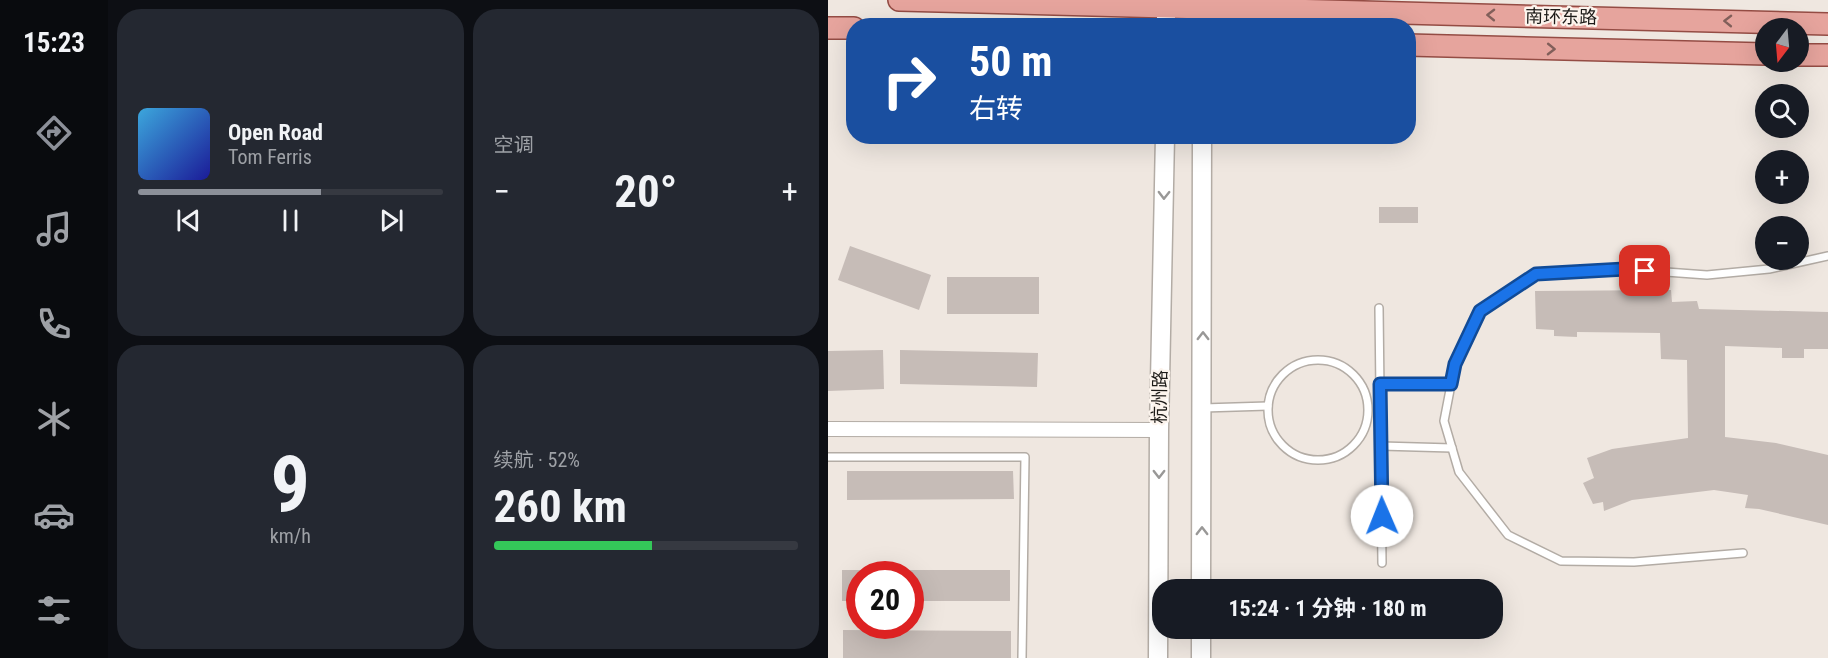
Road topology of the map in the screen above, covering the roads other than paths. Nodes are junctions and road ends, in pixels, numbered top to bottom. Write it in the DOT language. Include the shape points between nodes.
graph roads {
  1 [pos="899,0"];
  2 [pos="1166,11"];
  3 [pos="1203,11"];
  4 [pos="1828,24"];
  5 [pos="828,28"];
  6 [pos="846,28"];
  7 [pos="1416,45"];
  8 [pos="1755,54"];
  9 [pos="1809,55"];
  10 [pos="1828,56"];
  11 [pos="1165,144"];
  12 [pos="1202,144"];
  13 [pos="1828,256"];
  14 [pos="1379,308"];
  15 [pos="1380,384"];
  16 [pos="1451,384"];
  17 [pos="1268,406"];
  18 [pos="1203,408"];
  19 [pos="1381,412"];
  20 [pos="1367,413"];
  21 [pos="828,429"];
  22 [pos="1159,430"];
  23 [pos="1381,446"];
  24 [pos="1452,448"];
  25 [pos="828,457"];
  26 [pos="1743,553"];
  27 [pos="1382,563"];
  28 [pos="1201,579"];
  29 [pos="1201,639"];
  30 [pos="1022,658"];
  31 [pos="1158,658"];
  32 [pos="1201,658"];
  1 -- 2 [label="main road, 南环东路"];
  2 -- 3 [label="main road, 南环东路"];
  4 -- 3 [label="main road, 南环东路, one-way"];
  5 -- 6 [label="main road"];
  7 -- 8 [label="main road, 南环东路, one-way"];
  9 -- 10 [label="main road"];
  11 -- 22 [label="main road, 杭州路, one-way"];
  18 -- 12 [label="main road, one-way"];
  13 -- 16 [label="lane" via="1769,269 1707,275 1625,269 1536,274 1480,311 1455,364"];
  14 -- 15 [label="lane"];
  15 -- 16 [label="lane"];
  15 -- 19 [label="lane"];
  16 -- 24 [label="lane" via="1444,421"];
  17 -- 18 [label="lane"];
  17 -- 20 [label="lane" via="1268,394 1283,372 1307,360 1333,361 1356,376 1368,399"];
  17 -- 20 [label="lane" via="1267,421 1279,445 1302,459 1329,461 1352,449 1367,426"];
  28 -- 18 [label="main road, one-way"];
  19 -- 20 [label="lane"];
  19 -- 23 [label="lane"];
  21 -- 22 [label="street"];
  22 -- 31 [label="main road, 杭州路, one-way"];
  23 -- 24 [label="lane"];
  23 -- 27 [label="lane"];
  24 -- 26 [label="lane" via="1459,472 1508,535 1561,561 1634,562"];
  25 -- 30 [label="lane" via="1025,457"];
  29 -- 32 [label="main road"];
}
